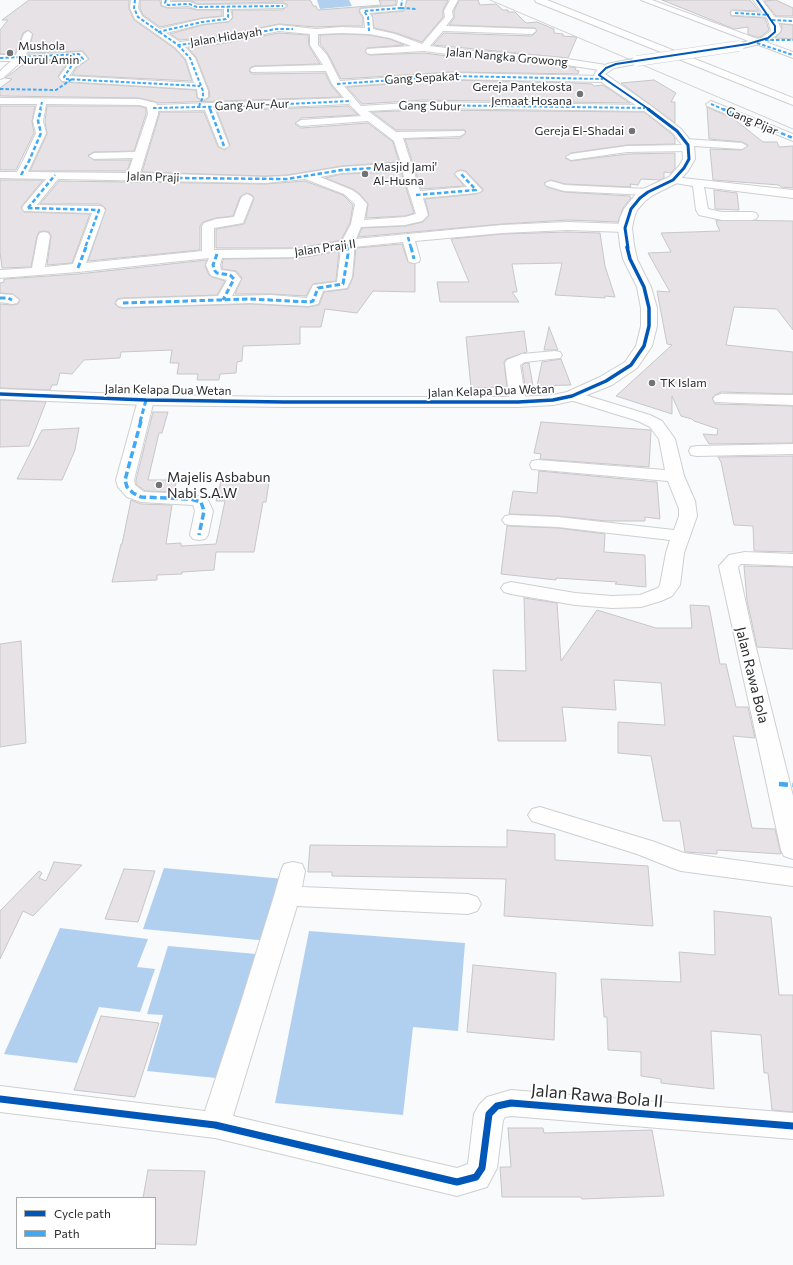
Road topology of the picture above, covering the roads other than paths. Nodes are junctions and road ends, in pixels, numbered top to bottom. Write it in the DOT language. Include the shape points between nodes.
graph roads {
  1 [pos="135,0"];
  2 [pos="166,0"];
  3 [pos="454,0"];
  4 [pos="539,0"];
  5 [pos="645,0"];
  6 [pos="757,0"];
  7 [pos="189,2"];
  8 [pos="402,4"];
  9 [pos="283,6"];
  10 [pos="228,8"];
  11 [pos="416,9"];
  12 [pos="735,13"];
  13 [pos="770,17"];
  14 [pos="487,20"];
  15 [pos="793,21"];
  16 [pos="441,28"];
  17 [pos="482,30"];
  18 [pos="369,31"];
  19 [pos="532,31"];
  20 [pos="158,32"];
  21 [pos="316,32"];
  22 [pos="28,34"];
  23 [pos="793,40"];
  24 [pos="760,41"];
  25 [pos="178,45"];
  26 [pos="686,45"];
  27 [pos="370,51"];
  28 [pos="428,52"];
  29 [pos="793,55"];
  30 [pos="0,58"];
  31 [pos="19,58"];
  32 [pos="722,59"];
  33 [pos="583,64"];
  34 [pos="514,67"];
  35 [pos="329,68"];
  36 [pos="255,70"];
  37 [pos="604,73"];
  38 [pos="0,76"];
  39 [pos="583,78"];
  40 [pos="72,79"];
  41 [pos="336,84"];
  42 [pos="200,86"];
  43 [pos="0,89"];
  44 [pos="0,101"];
  45 [pos="42,102"];
  46 [pos="793,102"];
  47 [pos="712,104"];
  48 [pos="354,105"];
  49 [pos="204,106"];
  50 [pos="153,108"];
  51 [pos="648,108"];
  52 [pos="371,118"];
  53 [pos="459,121"];
  54 [pos="301,124"];
  55 [pos="460,133"];
  56 [pos="394,135"];
  57 [pos="793,138"];
  58 [pos="462,144"];
  59 [pos="688,145"];
  60 [pos="224,146"];
  61 [pos="742,146"];
  62 [pos="140,155"];
  63 [pos="94,156"];
  64 [pos="571,157"];
  65 [pos="406,166"];
  66 [pos="461,174"];
  67 [pos="0,175"];
  68 [pos="21,175"];
  69 [pos="55,175"];
  70 [pos="133,176"];
  71 [pos="306,176"];
  72 [pos="673,180"];
  73 [pos="698,182"];
  74 [pos="550,184"];
  75 [pos="648,192"];
  76 [pos="793,194"];
  77 [pos="416,195"];
  78 [pos="247,198"];
  79 [pos="752,216"];
  80 [pos="358,224"];
  81 [pos="625,228"];
  82 [pos="44,236"];
  83 [pos="408,237"];
  84 [pos="347,244"];
  85 [pos="212,254"];
  86 [pos="414,259"];
  87 [pos="78,268"];
  88 [pos="38,271"];
  89 [pos="0,274"];
  90 [pos="223,300"];
  91 [pos="123,303"];
  92 [pos="555,355"];
  93 [pos="0,394"];
  94 [pos="572,396"];
  95 [pos="721,399"];
  96 [pos="146,400"];
  97 [pos="793,400"];
  98 [pos="518,402"];
  99 [pos="793,449"];
  100 [pos="697,451"];
  101 [pos="538,465"];
  102 [pos="675,476"];
  103 [pos="511,520"];
  104 [pos="199,535"];
  105 [pos="681,536"];
  106 [pos="793,560"];
  107 [pos="511,588"];
  108 [pos="786,784"];
  109 [pos="540,815"];
  110 [pos="793,850"];
  111 [pos="793,877"];
  112 [pos="468,904"];
  113 [pos="0,1099"];
  114 [pos="215,1125"];
  115 [pos="793,1126"];
  1 -- 20 [label="street, Jalan Hidayah" via="134,8 138,17"];
  2 -- 7 [label="street" via="165,3 169,5"];
  3 -- 16 [label="street" via="448,11 449,17"];
  4 -- 46 [label="main road"];
  5 -- 24 [label="street"];
  6 -- 13 [label="main road"];
  7 -- 10 [label="street" via="194,7"];
  8 -- 11 [label="street"];
  8 -- 18 [label="street" via="364,11 368,17"];
  9 -- 10 [label="street"];
  10 -- 20 [label="street" via="226,19"];
  12 -- 13 [label="street"];
  13 -- 15 [label="street"];
  13 -- 24 [label="main road" via="775,32"];
  14 -- 17 [label="street"];
  16 -- 17 [label="street"];
  16 -- 28 [label="street"];
  17 -- 19 [label="street"];
  18 -- 21 [label="street, Jalan Nangka Growong"];
  18 -- 28 [label="street, Jalan Nangka Growong" via="392,36"];
  20 -- 25 [label="street, Jalan Hidayah"];
  21 -- 25 [label="street, Jalan Hidayah" via="293,25 220,40"];
  21 -- 35 [label="street" via="314,45"];
  22 -- 31 [label="street"];
  23 -- 24 [label="street"];
  24 -- 29 [label="street"];
  24 -- 37 [label="main road, bridge" via="616,64"];
  25 -- 42 [label="street" via="190,58"];
  26 -- 32 [label="main road"];
  27 -- 28 [label="street"];
  28 -- 34 [label="street, Jalan Nangka Growong" via="457,63"];
  30 -- 31 [label="street"];
  31 -- 38 [label="street"];
  31 -- 40 [label="street" via="80,54 83,59 72,65 64,77"];
  33 -- 34 [label="street, Jalan Nangka Growong"];
  33 -- 37 [label="street, Jalan Nangka Growong"];
  33 -- 39 [label="street, Jalan Nangka Growong"];
  34 -- 39 [label="street, Gang Sepakat"];
  34 -- 41 [label="street, Gang Sepakat" via="449,76"];
  35 -- 36 [label="street"];
  35 -- 41 [label="street"];
  37 -- 39 [label="street, Gang Sepakat"];
  37 -- 51 [label="main road"];
  40 -- 42 [label="street"];
  40 -- 43 [label="street" via="56,90"];
  41 -- 48 [label="street"];
  42 -- 49 [label="street"];
  44 -- 45 [label="street"];
  45 -- 50 [label="street" via="139,102 152,105"];
  45 -- 68 [label="street" via="38,121 41,133"];
  47 -- 57 [label="street, Gang Pijar"];
  48 -- 49 [label="street, Gang Aur-Aur"];
  48 -- 51 [label="street, Gang Subur"];
  48 -- 52 [label="street"];
  49 -- 50 [label="street, Gang Aur-Aur"];
  49 -- 60 [label="street"];
  50 -- 62 [label="street"];
  51 -- 59 [label="main road" via="677,131"];
  52 -- 54 [label="street"];
  52 -- 56 [label="street"];
  53 -- 55 [label="street"];
  55 -- 56 [label="street"];
  55 -- 58 [label="street"];
  56 -- 65 [label="street" via="400,144"];
  59 -- 61 [label="street"];
  59 -- 64 [label="street" via="627,149"];
  59 -- 72 [label="main road, Jalan Kelapa Dua Wetan" via="688,164"];
  62 -- 63 [label="street"];
  62 -- 70 [label="street"];
  65 -- 71 [label="street, Jalan Praji" via="342,170"];
  65 -- 77 [label="street"];
  66 -- 77 [label="street" via="476,190"];
  67 -- 68 [label="street, Jalan Praji"];
  68 -- 69 [label="street, Jalan Praji"];
  69 -- 70 [label="street, Jalan Praji"];
  69 -- 87 [label="street" via="27,208 99,210"];
  70 -- 71 [label="street, Jalan Praji" via="265,180"];
  71 -- 80 [label="street" via="355,196 361,204"];
  72 -- 73 [label="street"];
  72 -- 75 [label="main road, Jalan Kelapa Dua Wetan"];
  73 -- 76 [label="street"];
  73 -- 79 [label="street" via="704,212 722,216"];
  74 -- 75 [label="street" via="564,188"];
  75 -- 81 [label="main road, Jalan Kelapa Dua Wetan" via="631,209"];
  77 -- 80 [label="street" via="422,215 418,218"];
  78 -- 85 [label="street" via="239,220 208,226"];
  80 -- 84 [label="street"];
  81 -- 83 [label="street, Jalan Praji II" via="544,226"];
  81 -- 94 [label="main road, Jalan Kelapa Dua Wetan" via="630,259 644,287 649,308 649,326 644,346 631,365 606,381"];
  82 -- 88 [label="street"];
  83 -- 84 [label="street, Jalan Praji II"];
  83 -- 86 [label="street"];
  84 -- 85 [label="street, Jalan Praji II" via="300,253"];
  84 -- 90 [label="street" via="343,284 318,288 313,300"];
  85 -- 87 [label="street, Jalan Praji II"];
  85 -- 90 [label="street" via="215,271 230,275 234,279"];
  87 -- 88 [label="street, Jalan Praji II"];
  88 -- 89 [label="street, Jalan Praji II"];
  90 -- 91 [label="street"];
  92 -- 98 [label="street" via="522,358 513,362"];
  93 -- 96 [label="main road, Jalan Kelapa Dua Wetan"];
  94 -- 98 [label="main road, Jalan Kelapa Dua Wetan"];
  94 -- 102 [label="street" via="656,424 667,439"];
  95 -- 97 [label="street"];
  96 -- 98 [label="main road, Jalan Kelapa Dua Wetan"];
  96 -- 104 [label="street" via="125,480 127,487 133,494 141,497 190,499 201,502 204,511"];
  99 -- 100 [label="street"];
  101 -- 102 [label="street"];
  102 -- 105 [label="street" via="688,509"];
  103 -- 105 [label="street" via="558,522"];
  105 -- 107 [label="street" via="675,553 670,585 664,592 641,601 575,599"];
  106 -- 108 [label="street, Jalan Rawa Bola" via="745,558 736,560 728,566 743,636"];
  108 -- 110 [label="street, Jalan Rawa Bola"];
  109 -- 111 [label="street" via="646,848 681,862"];
  112 -- 114 [label="street" via="290,884"];
  113 -- 114 [label="street"];
  114 -- 115 [label="street, Jalan Rawa Bola II" via="457,1182 476,1177 482,1168 488,1114 497,1106 511,1103"];
}
